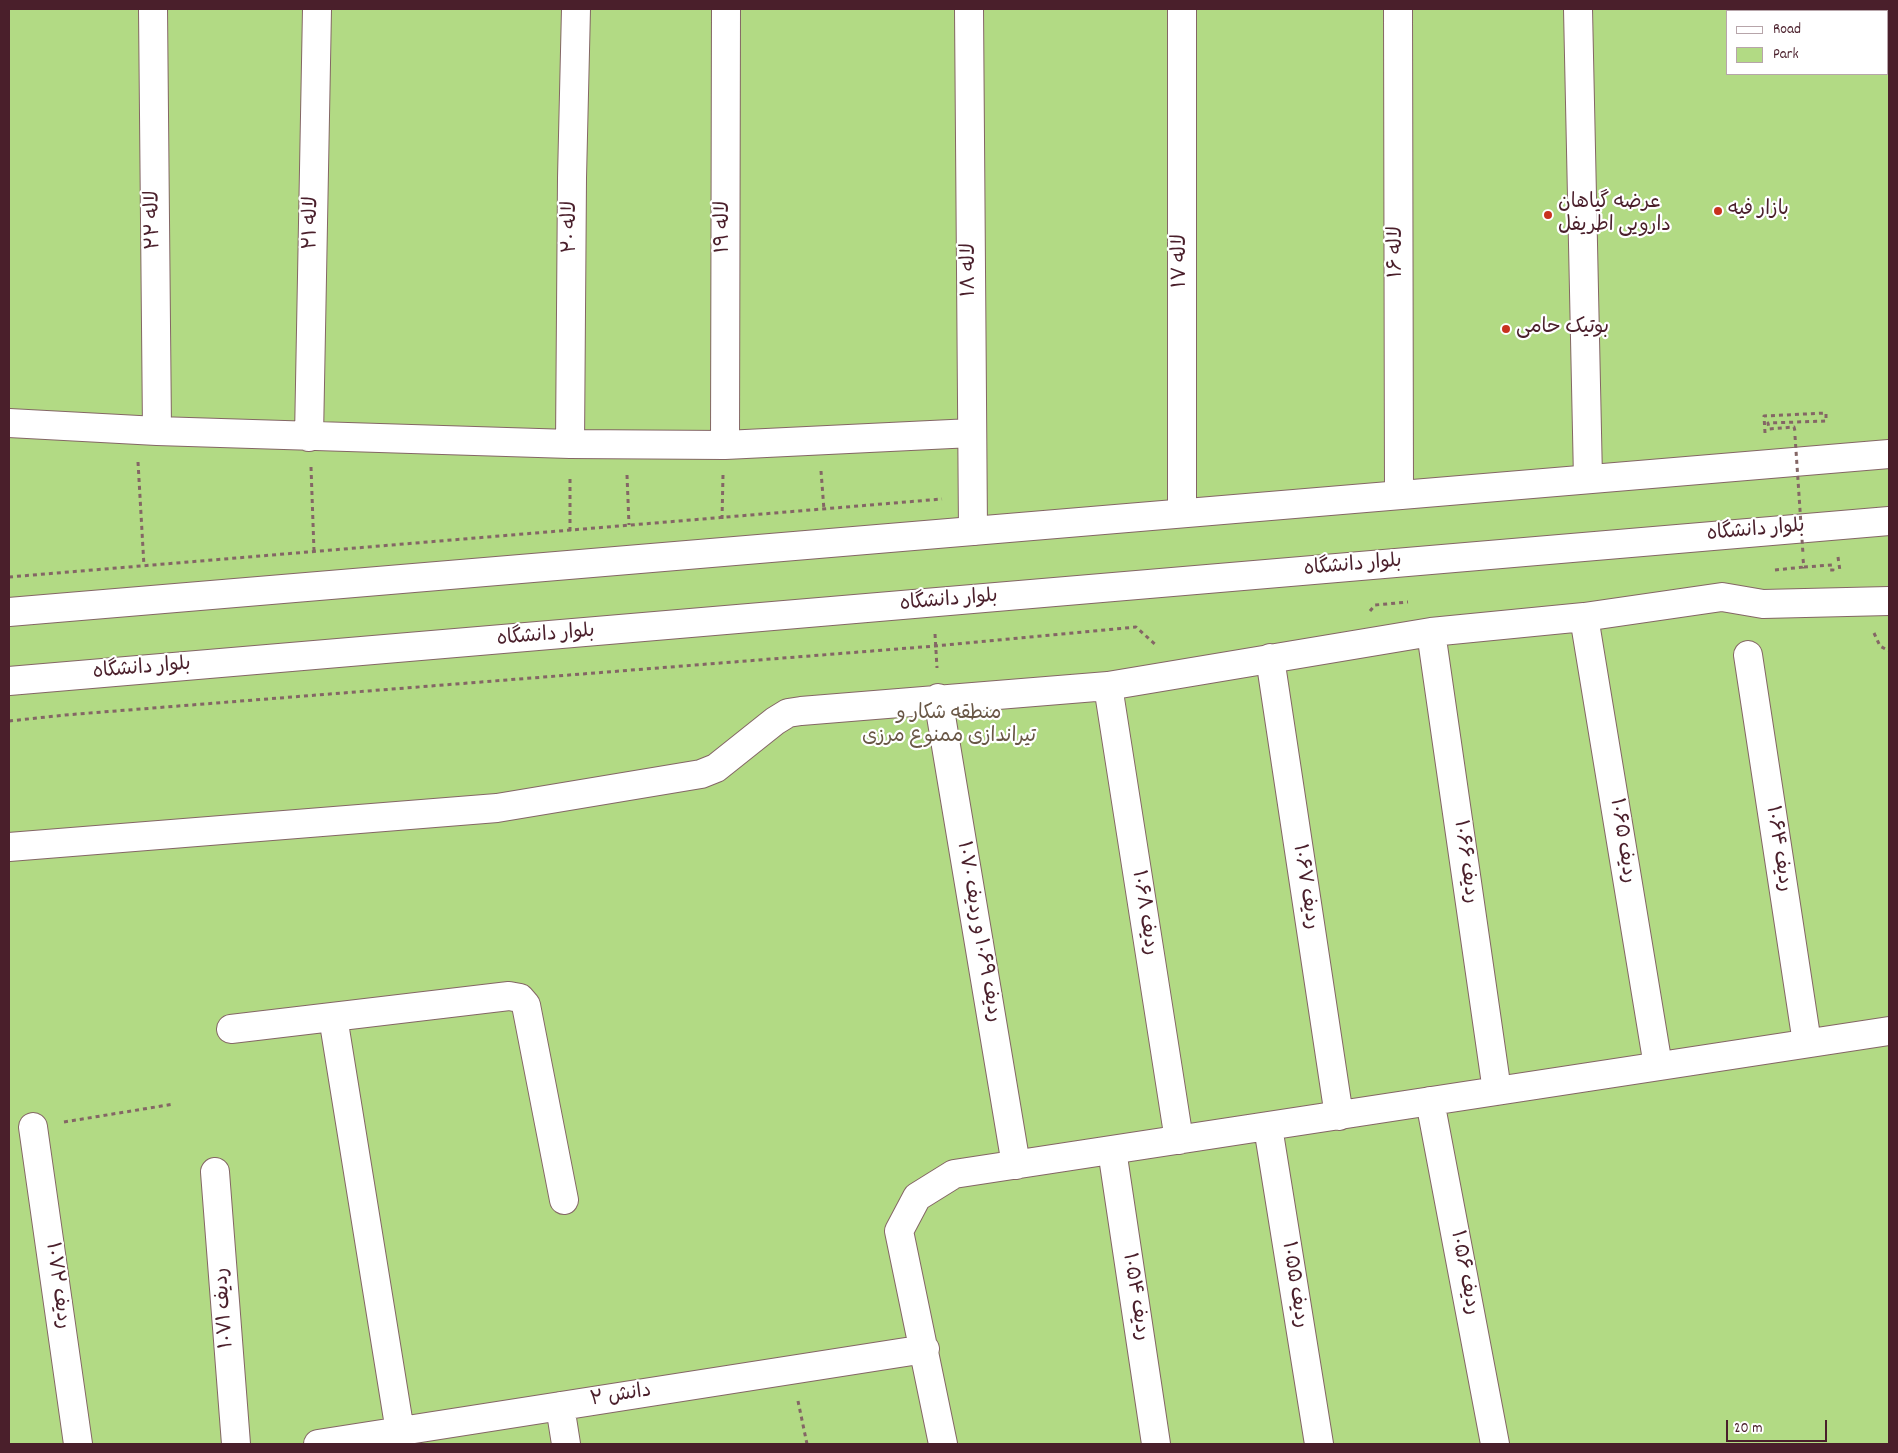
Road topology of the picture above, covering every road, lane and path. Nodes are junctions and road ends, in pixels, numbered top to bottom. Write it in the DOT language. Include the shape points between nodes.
graph roads {
  1 [pos="153,9"];
  2 [pos="317,9"];
  3 [pos="576,9"];
  4 [pos="726,9"];
  5 [pos="970,9"];
  6 [pos="1182,9"];
  7 [pos="1398,9"];
  8 [pos="1578,9"];
  9 [pos="9,423"];
  10 [pos="147,430"];
  11 [pos="972,433"];
  12 [pos="310,437"];
  13 [pos="818,442"];
  14 [pos="570,444"];
  15 [pos="625,444"];
  16 [pos="724,445"];
  17 [pos="1889,454"];
  18 [pos="1768,464"];
  19 [pos="1588,479"];
  20 [pos="1398,495"];
  21 [pos="972,496"];
  22 [pos="824,508"];
  23 [pos="1182,513"];
  24 [pos="722,517"];
  25 [pos="1889,521"];
  26 [pos="629,525"];
  27 [pos="1835,526"];
  28 [pos="570,530"];
  29 [pos="973,531"];
  30 [pos="827,543"];
  31 [pos="314,551"];
  32 [pos="720,552"];
  33 [pos="570,564"];
  34 [pos="144,566"];
  35 [pos="1804,567"];
  36 [pos="1765,571"];
  37 [pos="1808,572"];
  38 [pos="1800,573"];
  39 [pos="1783,574"];
  40 [pos="1840,575"];
  41 [pos="9,577"];
  42 [pos="302,587"];
  43 [pos="1414,601"];
  44 [pos="1889,601"];
  45 [pos="933,603"];
  46 [pos="9,612"];
  47 [pos="1364,616"];
  48 [pos="1584,617"];
  49 [pos="1431,632"];
  50 [pos="936,646"];
  51 [pos="1158,647"];
  52 [pos="1748,655"];
  53 [pos="1270,658"];
  54 [pos="9,681"];
  55 [pos="1108,686"];
  56 [pos="938,698"];
  57 [pos="9,721"];
  58 [pos="9,847"];
  59 [pos="333,1017"];
  60 [pos="230,1029"];
  61 [pos="1889,1031"];
  62 [pos="1807,1043"];
  63 [pos="1658,1066"];
  64 [pos="1497,1091"];
  65 [pos="1430,1101"];
  66 [pos="174,1104"];
  67 [pos="1339,1116"];
  68 [pos="33,1127"];
  69 [pos="1268,1127"];
  70 [pos="1179,1140"];
  71 [pos="1112,1150"];
  72 [pos="1016,1165"];
  73 [pos="215,1172"];
  74 [pos="564,1200"];
  75 [pos="925,1349"];
  76 [pos="792,1370"];
  77 [pos="560,1406"];
  78 [pos="401,1438"];
  79 [pos="78,1444"];
  80 [pos="236,1444"];
  81 [pos="318,1444"];
  82 [pos="566,1444"];
  83 [pos="807,1444"];
  84 [pos="943,1444"];
  85 [pos="1156,1444"];
  86 [pos="1319,1444"];
  87 [pos="1495,1444"];
  1 -- 10 [label="street, لاله ۲۲"];
  2 -- 12 [label="street, لاله ۲۱"];
  3 -- 14 [label="street, لاله ۲۰"];
  4 -- 16 [label="street, لاله ۱۹"];
  5 -- 11 [label="street, لاله ۱۸"];
  6 -- 23 [label="street, لاله ۱۷"];
  7 -- 20 [label="street, لاله ۱۶"];
  8 -- 19 [label="street"];
  9 -- 10 [label="street"];
  10 -- 12 [label="street"];
  10 -- 34 [label="path"];
  11 -- 13 [label="street"];
  11 -- 21 [label="street, لاله ۱۸"];
  12 -- 14 [label="street"];
  12 -- 31 [label="path"];
  13 -- 16 [label="street"];
  13 -- 22 [label="path"];
  14 -- 15 [label="street"];
  14 -- 28 [label="path"];
  15 -- 16 [label="street"];
  15 -- 26 [label="path"];
  16 -- 24 [label="path"];
  17 -- 18 [label="street"];
  18 -- 19 [label="street"];
  18 -- 35 [label="path, bridge" via="1764,416 1826,413 1826,421 1768,423 1769,429 1794,427"];
  19 -- 20 [label="street"];
  20 -- 23 [label="street"];
  21 -- 22 [label="path"];
  21 -- 29 [label="street, لاله ۱۸"];
  22 -- 24 [label="path"];
  22 -- 30 [label="path"];
  23 -- 29 [label="street"];
  24 -- 26 [label="path"];
  24 -- 32 [label="path"];
  25 -- 27 [label="street, بلوار دانشگاه"];
  26 -- 28 [label="path"];
  27 -- 40 [label="path"];
  27 -- 45 [label="street, بلوار دانشگاه"];
  28 -- 31 [label="path"];
  28 -- 33 [label="path"];
  29 -- 30 [label="street"];
  30 -- 32 [label="street"];
  31 -- 34 [label="path"];
  31 -- 42 [label="path"];
  32 -- 33 [label="street"];
  33 -- 42 [label="street"];
  34 -- 41 [label="path"];
  35 -- 36 [label="path"];
  35 -- 37 [label="path" via="1832,565 1833,570"];
  38 -- 39 [label="path"];
  42 -- 46 [label="street"];
  43 -- 47 [label="path" via="1375,604"];
  44 -- 48 [label="street" via="1764,604 1722,597"];
  45 -- 50 [label="path"];
  45 -- 54 [label="street, بلوار دانشگاه"];
  48 -- 49 [label="street"];
  48 -- 63 [label="street, ردیف ۱۰۶۵"];
  49 -- 53 [label="street"];
  49 -- 64 [label="street, ردیف ۱۰۶۶"];
  50 -- 51 [label="path" via="1136,628"];
  50 -- 56 [label="path"];
  50 -- 57 [label="path"];
  52 -- 62 [label="street, ردیف ۱۰۶۴"];
  53 -- 55 [label="street"];
  53 -- 67 [label="street, ردیف ۱۰۶۷"];
  55 -- 56 [label="street"];
  55 -- 70 [label="street, ردیف ۱۰۶۸"];
  56 -- 58 [label="street" via="788,713 716,768 701,774 507,806"];
  56 -- 72 [label="street, ردیف ۱۰۶۹ و ردیف ۱۰۷۰"];
  59 -- 60 [label="street"];
  59 -- 74 [label="street" via="509,996 520,998 526,1005"];
  59 -- 78 [label="street"];
  61 -- 62 [label="street"];
  62 -- 63 [label="street"];
  63 -- 64 [label="street"];
  64 -- 65 [label="street"];
  65 -- 67 [label="street"];
  65 -- 87 [label="street, ردیف ۱۰۵۶"];
  66 -- 68 [label="path"];
  67 -- 69 [label="street"];
  68 -- 79 [label="street, ردیف ۱۰۷۲"];
  69 -- 70 [label="street"];
  69 -- 86 [label="street, ردیف ۱۰۵۵"];
  70 -- 71 [label="street"];
  71 -- 72 [label="street"];
  71 -- 85 [label="street, ردیف ۱۰۵۴"];
  72 -- 75 [label="street" via="954,1174 917,1198 899,1232"];
  73 -- 80 [label="street, ردیف ۱۰۷۱"];
  75 -- 76 [label="street, دانش ۲"];
  75 -- 84 [label="street"];
  76 -- 77 [label="street, دانش ۲"];
  76 -- 83 [label="path"];
  77 -- 78 [label="street, دانش ۲"];
  77 -- 82 [label="street"];
  78 -- 81 [label="street, دانش ۲"];
}
